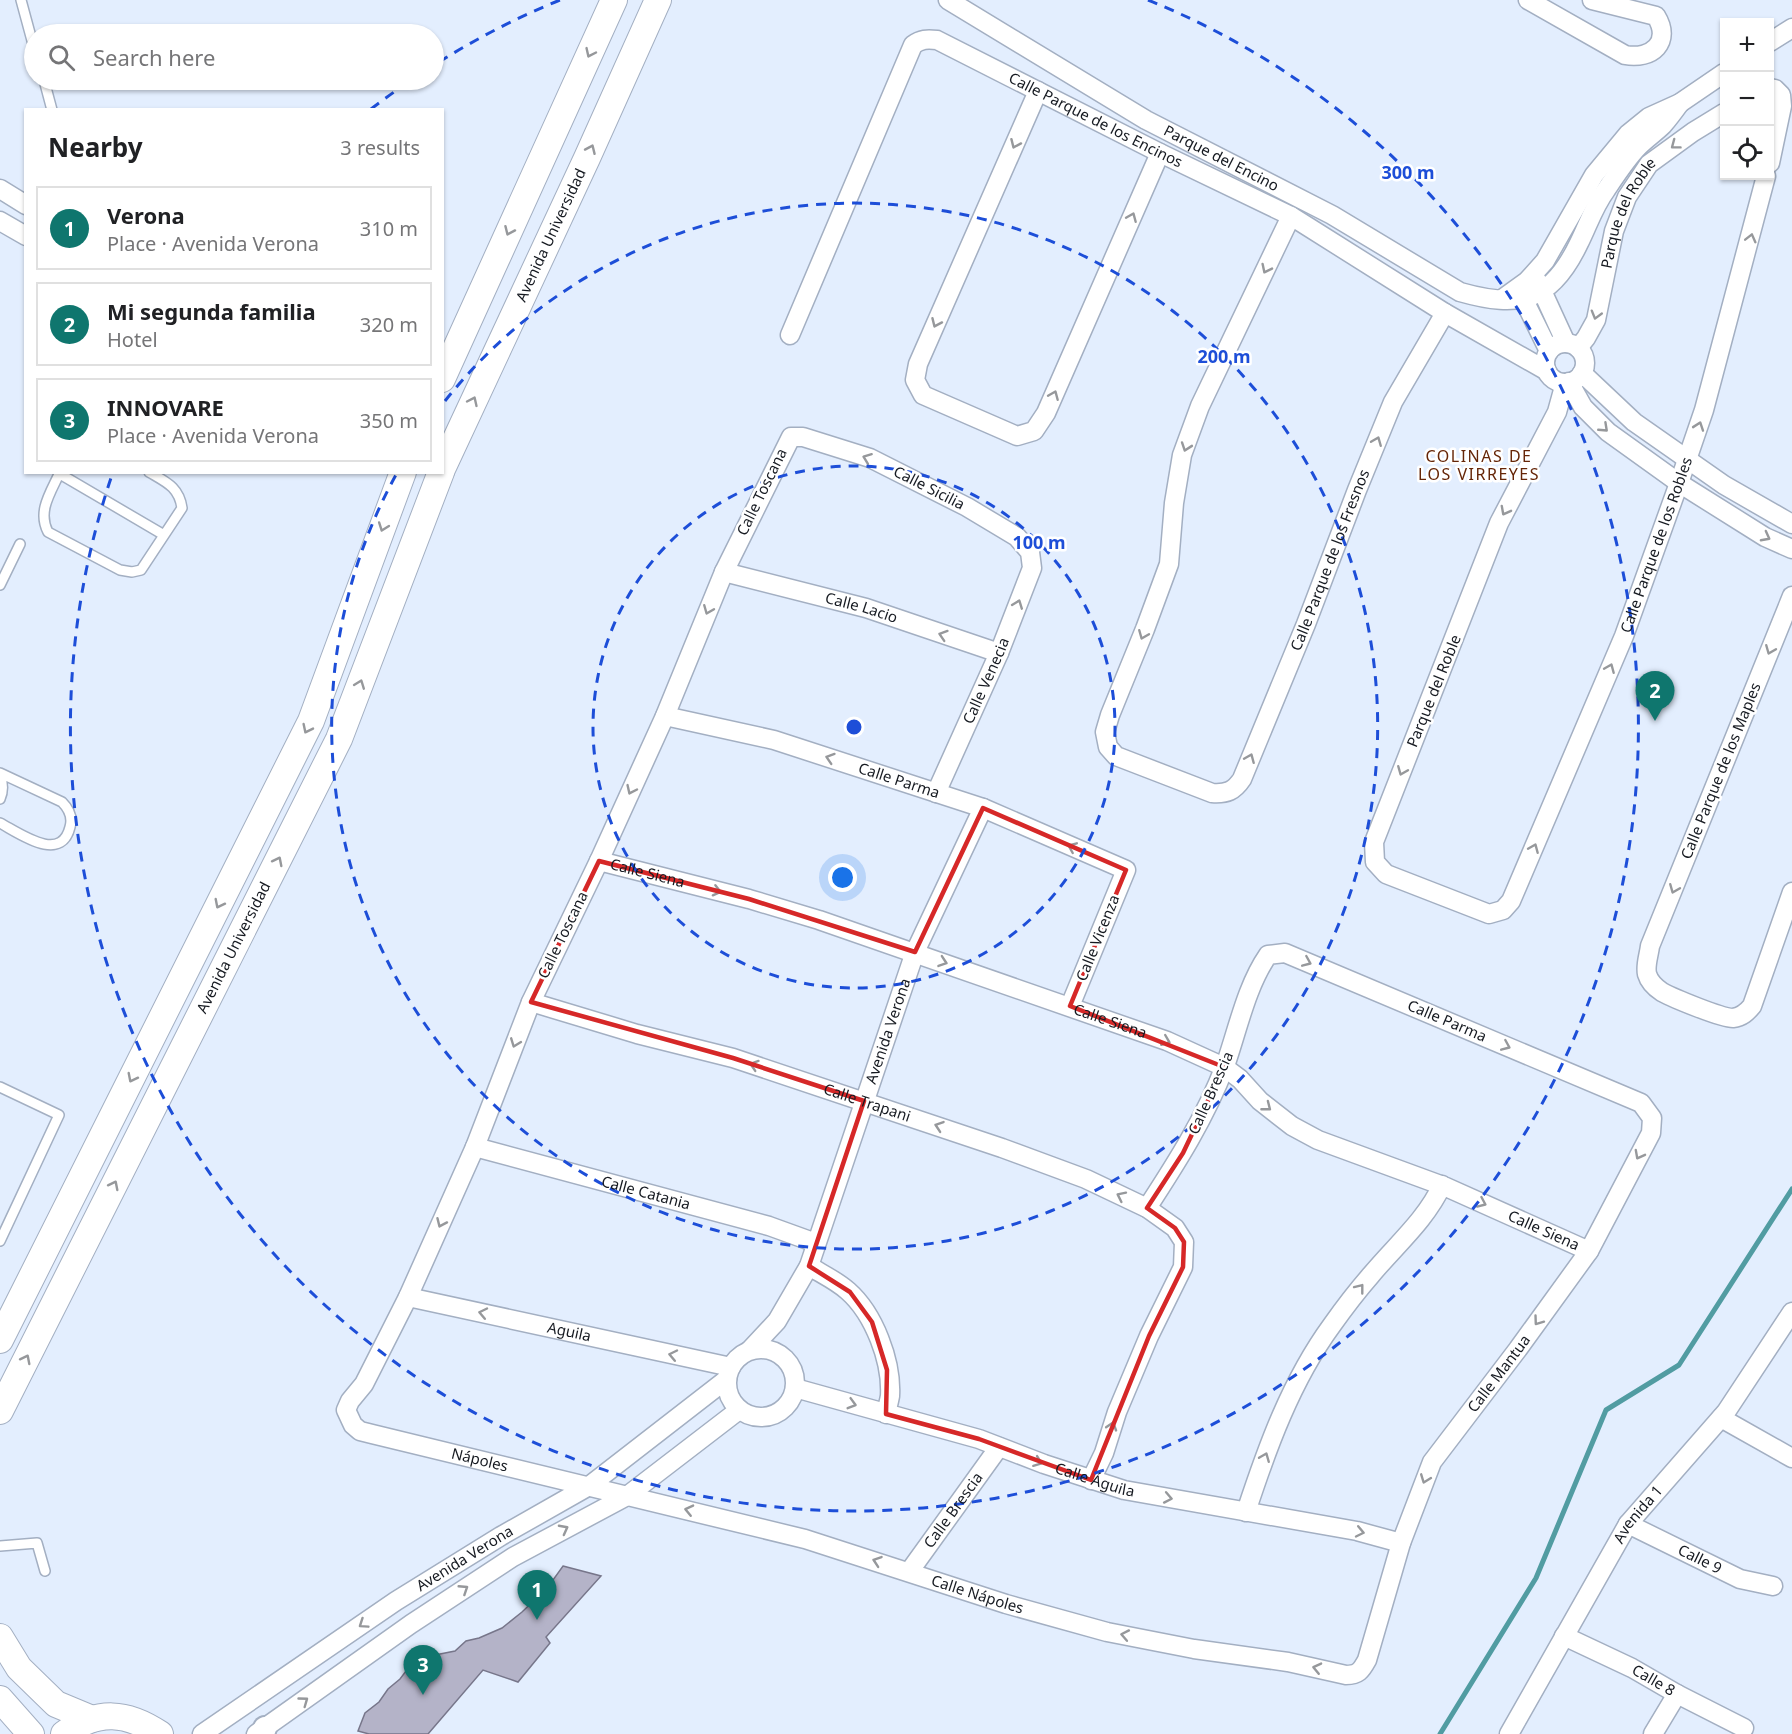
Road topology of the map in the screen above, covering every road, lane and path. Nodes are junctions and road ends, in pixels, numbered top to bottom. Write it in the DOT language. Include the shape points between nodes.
graph roads {
  1 [pos="21,0"];
  2 [pos="614,0"];
  3 [pos="658,0"];
  4 [pos="948,0"];
  5 [pos="1528,0"];
  6 [pos="1592,0"];
  7 [pos="28,24"];
  8 [pos="1792,28"];
  9 [pos="1774,39"];
  10 [pos="1720,75"];
  11 [pos="1774,89"];
  12 [pos="47,90"];
  13 [pos="1038,91"];
  14 [pos="1680,103"];
  15 [pos="51,108"];
  16 [pos="1720,116"];
  17 [pos="1774,124"];
  18 [pos="1160,153"];
  19 [pos="1765,180"];
  20 [pos="0,189"];
  21 [pos="24,204"];
  22 [pos="1291,216"];
  23 [pos="0,221"];
  24 [pos="24,235"];
  25 [pos="1534,273"];
  26 [pos="1542,292"];
  27 [pos="1521,294"];
  28 [pos="1445,313"];
  29 [pos="790,335"];
  30 [pos="1572,346"];
  31 [pos="1549,351"];
  32 [pos="1547,371"];
  33 [pos="444,375"];
  34 [pos="1572,380"];
  35 [pos="804,436"];
  36 [pos="444,458"];
  37 [pos="1687,459"];
  38 [pos="60,474"];
  39 [pos="62,474"];
  40 [pos="152,474"];
  41 [pos="402,474"];
  42 [pos="437,474"];
  43 [pos="1679,483"];
  44 [pos="1792,524"];
  45 [pos="164,535"];
  46 [pos="20,544"];
  47 [pos="1792,549"];
  48 [pos="1032,568"];
  49 [pos="724,572"];
  50 [pos="0,585"];
  51 [pos="1792,596"];
  52 [pos="999,653"];
  53 [pos="665,716"];
  54 [pos="0,774"];
  55 [pos="936,793"];
  56 [pos="0,799"];
  57 [pos="983,808"];
  58 [pos="0,823"];
  59 [pos="599,861"];
  60 [pos="1126,870"];
  61 [pos="1792,892"];
  62 [pos="1511,901"];
  63 [pos="915,952"];
  64 [pos="1258,970"];
  65 [pos="531,1002"];
  66 [pos="1070,1006"];
  67 [pos="1224,1067"];
  68 [pos="0,1087"];
  69 [pos="864,1101"];
  70 [pos="1641,1103"];
  71 [pos="476,1147"];
  72 [pos="1442,1185"];
  73 [pos="1147,1208"];
  74 [pos="0,1241"];
  75 [pos="816,1243"];
  76 [pos="1588,1251"];
  77 [pos="809,1266"];
  78 [pos="408,1297"];
  79 [pos="1792,1312"];
  80 [pos="777,1321"];
  81 [pos="0,1340"];
  82 [pos="750,1350"];
  83 [pos="773,1351"];
  84 [pos="729,1373"];
  85 [pos="795,1388"];
  86 [pos="739,1410"];
  87 [pos="0,1411"];
  88 [pos="886,1414"];
  89 [pos="1721,1418"];
  90 [pos="372,1434"];
  91 [pos="999,1447"];
  92 [pos="1792,1458"];
  93 [pos="1091,1480"];
  94 [pos="589,1486"];
  95 [pos="627,1496"];
  96 [pos="1246,1512"];
  97 [pos="1628,1524"];
  98 [pos="501,1536"];
  99 [pos="1401,1543"];
  100 [pos="0,1546"];
  101 [pos="513,1557"];
  102 [pos="45,1571"];
  103 [pos="909,1572"];
  104 [pos="1773,1586"];
  105 [pos="396,1601"];
  106 [pos="411,1624"];
  107 [pos="1564,1636"];
  108 [pos="0,1637"];
  109 [pos="1367,1660"];
  110 [pos="1677,1694"];
  111 [pos="2,1705"];
  112 [pos="92,1719"];
  113 [pos="1744,1728"];
  114 [pos="261,1732"];
  115 [pos="31,1734"];
  116 [pos="64,1734"];
  117 [pos="160,1734"];
  118 [pos="202,1734"];
  119 [pos="1509,1734"];
  120 [pos="1653,1734"];
  1 -- 7 [label="lane"];
  2 -- 33 [label="main road, one-way"];
  36 -- 3 [label="main road, Avenida Universidad, one-way"];
  4 -- 27 [label="street, Parque del Encino" via="1146,120 1332,215 1460,292 1502,299"];
  5 -- 6 [label="street" via="1625,55 1652,53 1663,37 1656,16"];
  8 -- 9 [label="street"];
  10 -- 14 [label="street, Parque del Encino"];
  11 -- 17 [label="street" via="1781,95 1782,106"];
  12 -- 15 [label="lane"];
  13 -- 18 [label="street, Calle Parque de los Encinos"];
  13 -- 18 [label="street, one-way" via="918,364 915,381 923,395 1017,436 1034,431 1046,413"];
  13 -- 29 [label="street, Calle Parque de los Encinos" via="937,40 920,40 913,45"];
  14 -- 25 [label="street, Parque del Encino" via="1649,117 1628,134 1594,175 1545,261"];
  14 -- 26 [label="street, Parque del Encino" via="1638,147 1605,191 1567,266"];
  16 -- 30 [label="street, Parque del Roble, one-way" via="1649,164 1627,197 1614,231 1596,320 1586,338"];
  18 -- 22 [label="street, Calle Parque de los Encinos"];
  37 -- 19 [label="street, Calle Parque de los Robles, one-way" via="1704,410"];
  20 -- 21 [label="street"];
  22 -- 28 [label="street, Calle Parque de los Encinos"];
  22 -- 28 [label="street, Calle Parque de los Fresnos, one-way" via="1200,406 1182,455 1168,564 1105,732 1108,747 1116,756 1212,793 1235,789 1394,402"];
  23 -- 24 [label="street"];
  25 -- 26 [label="street"];
  25 -- 27 [label="street, Parque del Encino"];
  26 -- 27 [label="street, Parque del Encino"];
  26 -- 30 [label="street"];
  27 -- 31 [label="street"];
  28 -- 32 [label="street, Calle Parque de los Encinos"];
  30 -- 31 [label="street" via="1559,344"];
  30 -- 34 [label="street" via="1584,360"];
  31 -- 32 [label="street"];
  32 -- 34 [label="street" via="1551,378"];
  34 -- 37 [label="street"];
  34 -- 43 [label="street, one-way" via="1583,407 1608,432"];
  34 -- 62 [label="street, Parque del Roble, one-way" via="1499,523 1374,842 1375,862 1386,874 1489,914 1503,910"];
  48 -- 35 [label="street, Calle Sicilia, one-way" via="1030,552 1017,537 967,507 870,458"];
  35 -- 49 [label="street, Calle Toscana" via="791,437 787,442"];
  37 -- 43 [label="street, Calle Parque de los Robles"];
  37 -- 44 [label="street"];
  38 -- 45 [label="lane" via="42,511 48,532 120,570 132,572 141,570"];
  39 -- 45 [label="lane"];
  40 -- 45 [label="lane" via="181,497 182,508"];
  41 -- 81 [label="main road, one-way" via="311,721"];
  87 -- 42 [label="main road, Avenida Universidad, one-way" via="339,739"];
  43 -- 47 [label="street, one-way" via="1765,537"];
  62 -- 43 [label="street, Calle Parque de los Robles, one-way" via="1624,636"];
  46 -- 50 [label="lane"];
  52 -- 48 [label="street, Calle Venecia, one-way"];
  52 -- 49 [label="street, Calle Lacio, one-way" via="866,608"];
  49 -- 53 [label="street, Calle Toscana, one-way"];
  51 -- 61 [label="street, Calle Parque de los Maples, one-way" via="1650,946 1648,975 1664,993 1720,1015 1744,1015 1752,1006"];
  52 -- 55 [label="street, Calle Venecia"];
  55 -- 53 [label="street, Calle Parma, one-way" via="774,740"];
  53 -- 59 [label="street, Calle Toscana, one-way"];
  54 -- 56 [label="lane"];
  54 -- 58 [label="lane" via="62,802 68,808 71,823 59,843 44,845"];
  55 -- 57 [label="street, Calle Parma"];
  60 -- 57 [label="street, Calle Parma, one-way"];
  57 -- 63 [label="street, Avenida Verona"];
  59 -- 63 [label="street, Calle Siena, one-way" via="759,902"];
  59 -- 65 [label="street, Calle Toscana"];
  60 -- 66 [label="street, Calle Vicenza"];
  63 -- 66 [label="street, Calle Siena, one-way"];
  63 -- 69 [label="street, Avenida Verona"];
  64 -- 67 [label="street, Calle Brescia"];
  64 -- 70 [label="street, Calle Parma, one-way" via="1268,955 1286,953"];
  69 -- 65 [label="street, Calle Trapani, one-way" via="733,1058"];
  65 -- 71 [label="street, Calle Toscana, one-way"];
  66 -- 67 [label="street, Calle Siena, one-way" via="1167,1041"];
  67 -- 72 [label="street, Calle Siena, one-way" via="1292,1126 1318,1140"];
  67 -- 73 [label="street, Calle Brescia" via="1206,1112"];
  68 -- 74 [label="lane" via="60,1115"];
  73 -- 69 [label="street, Calle Trapani, one-way" via="1086,1179"];
  69 -- 75 [label="street, Avenida Verona"];
  70 -- 76 [label="street, Calle Mantua, one-way" via="1652,1118 1651,1132"];
  71 -- 75 [label="street, Calle Catania" via="769,1226"];
  71 -- 78 [label="street, Calle Toscana, one-way"];
  72 -- 76 [label="street, Calle Siena, one-way"];
  96 -- 72 [label="street, one-way" via="1280,1420 1310,1360 1330,1328 1424,1213"];
  93 -- 73 [label="street, Calle Trapani, one-way" via="1144,1346 1183,1267 1184,1242 1175,1228"];
  75 -- 77 [label="street, Avenida Verona"];
  76 -- 99 [label="street, Calle Mantua, one-way" via="1432,1462"];
  77 -- 80 [label="street, Avenida Verona"];
  77 -- 88 [label="street" via="850,1292 872,1322 887,1370 890,1396"];
  84 -- 78 [label="street, Aguila, one-way"];
  78 -- 90 [label="street, Calle Toscana" via="364,1384 346,1410 353,1425"];
  79 -- 89 [label="street, Avenida 1"];
  80 -- 82 [label="street, Avenida Verona"];
  80 -- 83 [label="street"];
  82 -- 83 [label="street"];
  82 -- 84 [label="street" via="742,1354"];
  83 -- 85 [label="street" via="790,1365"];
  84 -- 86 [label="street" via="727,1391"];
  84 -- 94 [label="street, Avenida Verona"];
  85 -- 86 [label="street" via="787,1407 769,1417 748,1416"];
  85 -- 88 [label="street, Calle Águila, one-way"];
  86 -- 95 [label="street, Avenida Verona"];
  88 -- 91 [label="street, Calle Águila" via="979,1438"];
  89 -- 92 [label="street"];
  89 -- 97 [label="street, Avenida 1"];
  90 -- 94 [label="street, Nápoles"];
  91 -- 93 [label="street, Calle Águila, one-way"];
  91 -- 103 [label="street, Calle Brescia"];
  93 -- 96 [label="street, Calle Águila, one-way" via="1124,1490"];
  94 -- 95 [label="street, Calle Nápoles"];
  94 -- 98 [label="street, Avenida Verona"];
  101 -- 95 [label="street, Avenida Verona, one-way"];
  103 -- 95 [label="street, Calle Nápoles, one-way" via="805,1539"];
  96 -- 99 [label="street, Calle Águila, one-way" via="1357,1531"];
  97 -- 104 [label="street, Calle 9" via="1740,1579"];
  97 -- 107 [label="street, Avenida 1"];
  98 -- 101 [label="street"];
  98 -- 105 [label="street, Avenida Verona"];
  99 -- 109 [label="street, Calle Mantua"];
  100 -- 102 [label="lane" via="37,1543"];
  106 -- 101 [label="street, Avenida Verona, one-way"];
  109 -- 103 [label="street, Calle Nápoles, one-way" via="1361,1671 1346,1675 1288,1662 1194,1649 1062,1620"];
  105 -- 106 [label="street"];
  105 -- 118 [label="street, Avenida Verona, one-way"];
  114 -- 106 [label="street, Avenida Verona, one-way"];
  107 -- 110 [label="street, Calle 8"];
  107 -- 119 [label="street, Avenida 1"];
  108 -- 112 [label="main road" via="19,1668 56,1704"];
  110 -- 113 [label="street, Calle 8"];
  110 -- 120 [label="street"];
  111 -- 115 [label="main road"];
  112 -- 116 [label="main road"];
  112 -- 117 [label="main road" via="116,1716 140,1721"];
}
